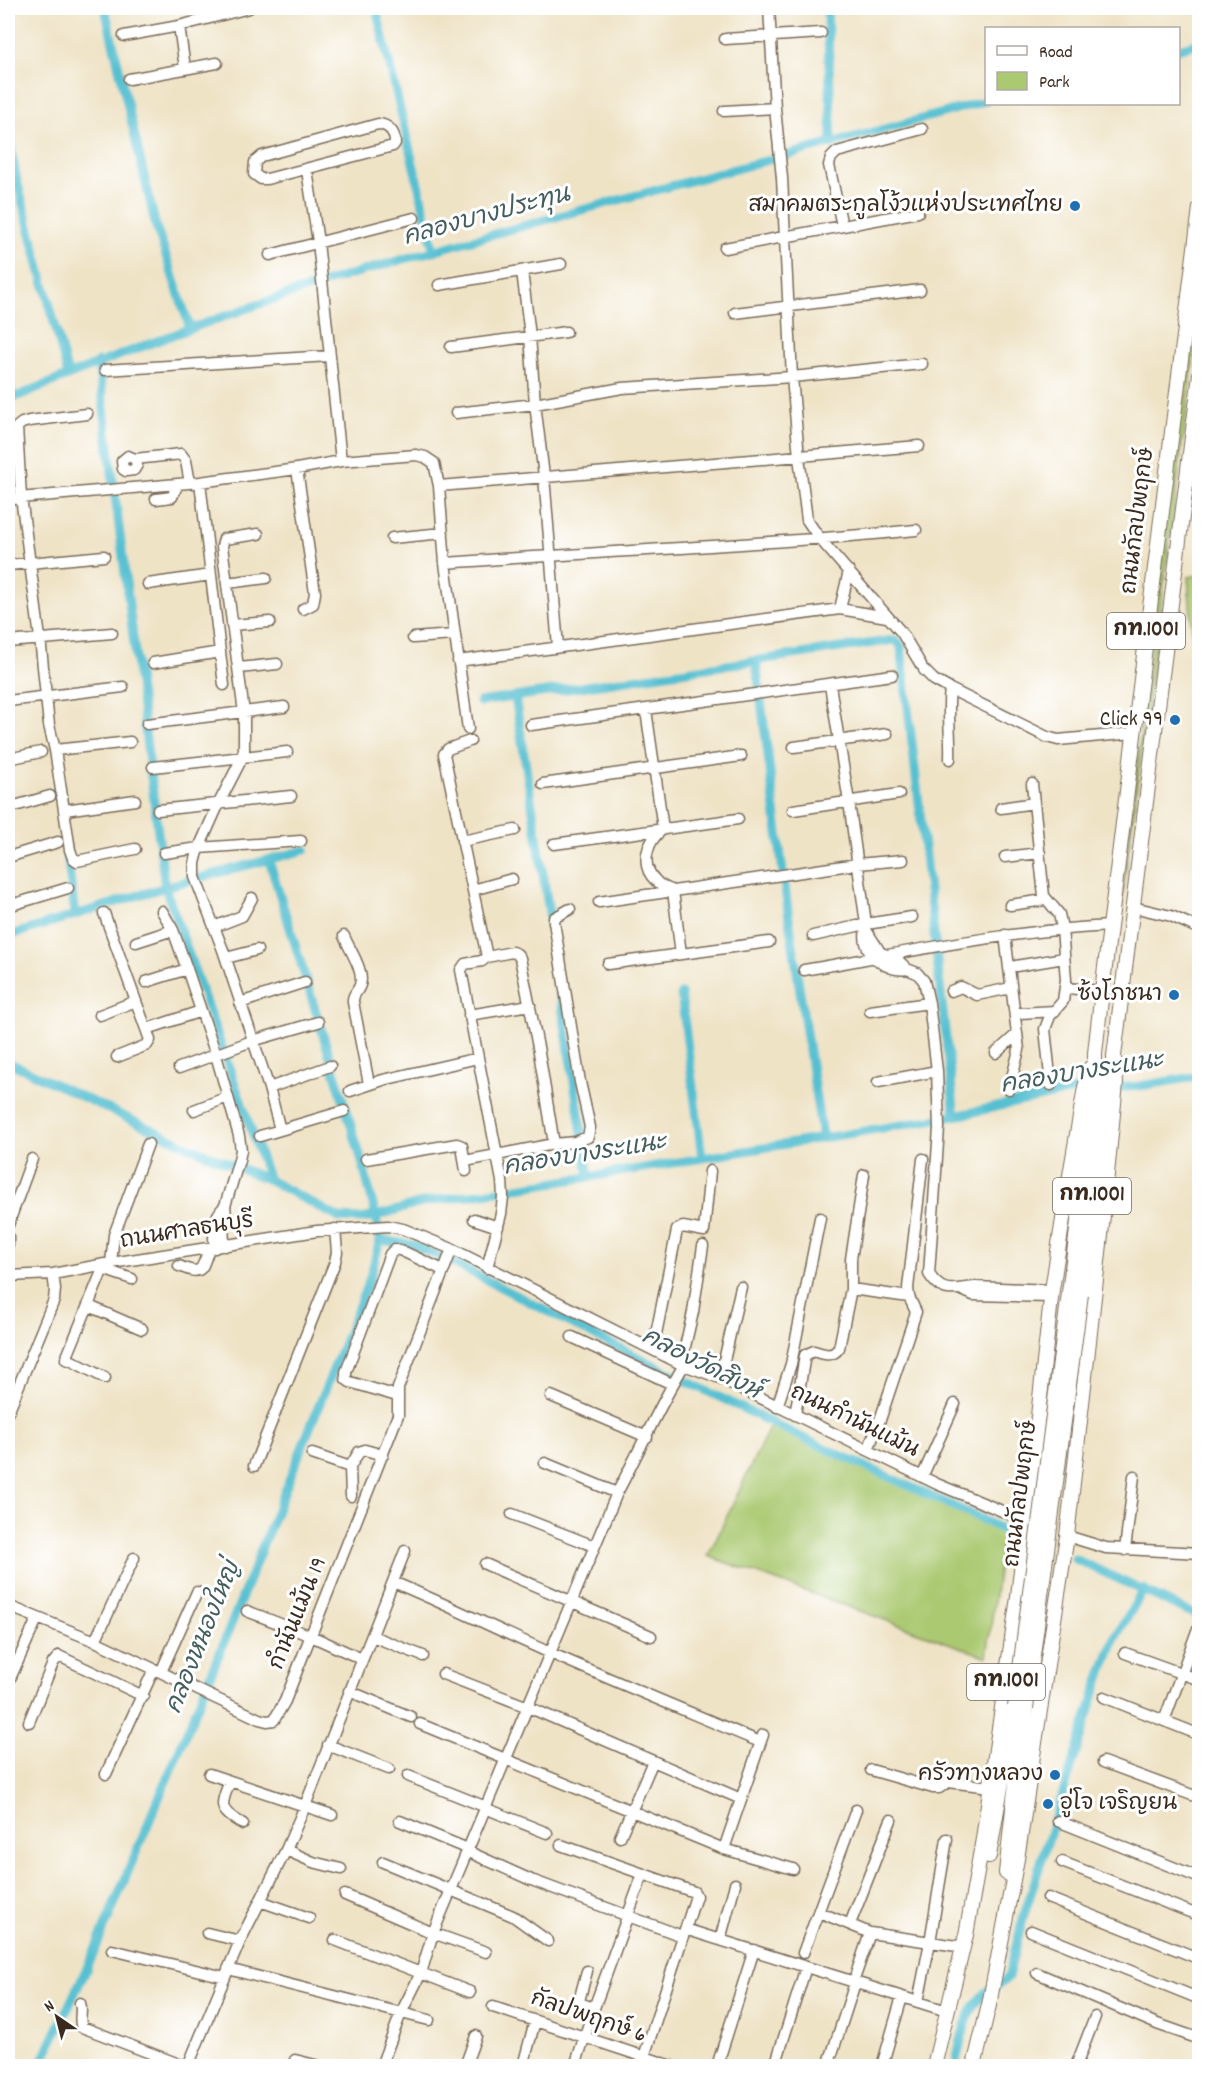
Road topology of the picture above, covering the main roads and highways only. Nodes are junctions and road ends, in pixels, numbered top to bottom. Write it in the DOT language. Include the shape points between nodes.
graph roads {
  1 [pos="1200,208"];
  2 [pos="1200,374"];
  3 [pos="1099,1092"];
  4 [pos="1038,1427"];
  5 [pos="1079,1434"];
  6 [pos="1026,1521"];
  7 [pos="1067,1536"];
  8 [pos="1018,1597"];
  9 [pos="1057,1598"];
  10 [pos="1021,1708"];
  11 [pos="1002,1934"];
  12 [pos="965,1941"];
  13 [pos="934,2067"];
  14 [pos="974,2067"];
  1 -- 3 [label="main road, ถนนกัลปพฤกษ์ / กท.1001" via="1102,991 1095,1053"];
  2 -- 3 [label="main road, ถนนกัลปพฤกษ์ / กท.1001" via="1114,1056"];
  3 -- 4 [label="main road, ถนนกัลปพฤกษ์ / กท.1001" via="1052,1294"];
  3 -- 5 [label="main road, ถนนกัลปพฤกษ์ / กท.1001"];
  3 -- 10 [label="main road, ถนนกัลปพฤกษ์ / กท.1001, bridge"];
  4 -- 5 [label="main road" via="1050,1449 1063,1455 1073,1449"];
  4 -- 6 [label="main road, ถนนกัลปพฤกษ์ / กท.1001"];
  5 -- 7 [label="main road, ถนนกัลปพฤกษ์ / กท.1001"];
  6 -- 7 [label="main road"];
  6 -- 8 [label="main road, ถนนกัลปพฤกษ์ / กท.1001"];
  7 -- 9 [label="main road, ถนนกัลปพฤกษ์ / กท.1001"];
  8 -- 9 [label="main road" via="1027,1578 1038,1574 1050,1581"];
  8 -- 12 [label="main road, ถนนกัลปพฤกษ์ / กท.1001"];
  9 -- 11 [label="main road, ถนนกัลปพฤกษ์ / กท.1001"];
  10 -- 11 [label="main road, ถนนกัลปพฤกษ์ / กท.1001"];
  10 -- 12 [label="main road, ถนนกัลปพฤกษ์ / กท.1001" via="996,1826"];
  11 -- 14 [label="main road, ถนนกัลปพฤกษ์ / กท.1001"];
  12 -- 13 [label="main road, ถนนกัลปพฤกษ์ / กท.1001"];
}
